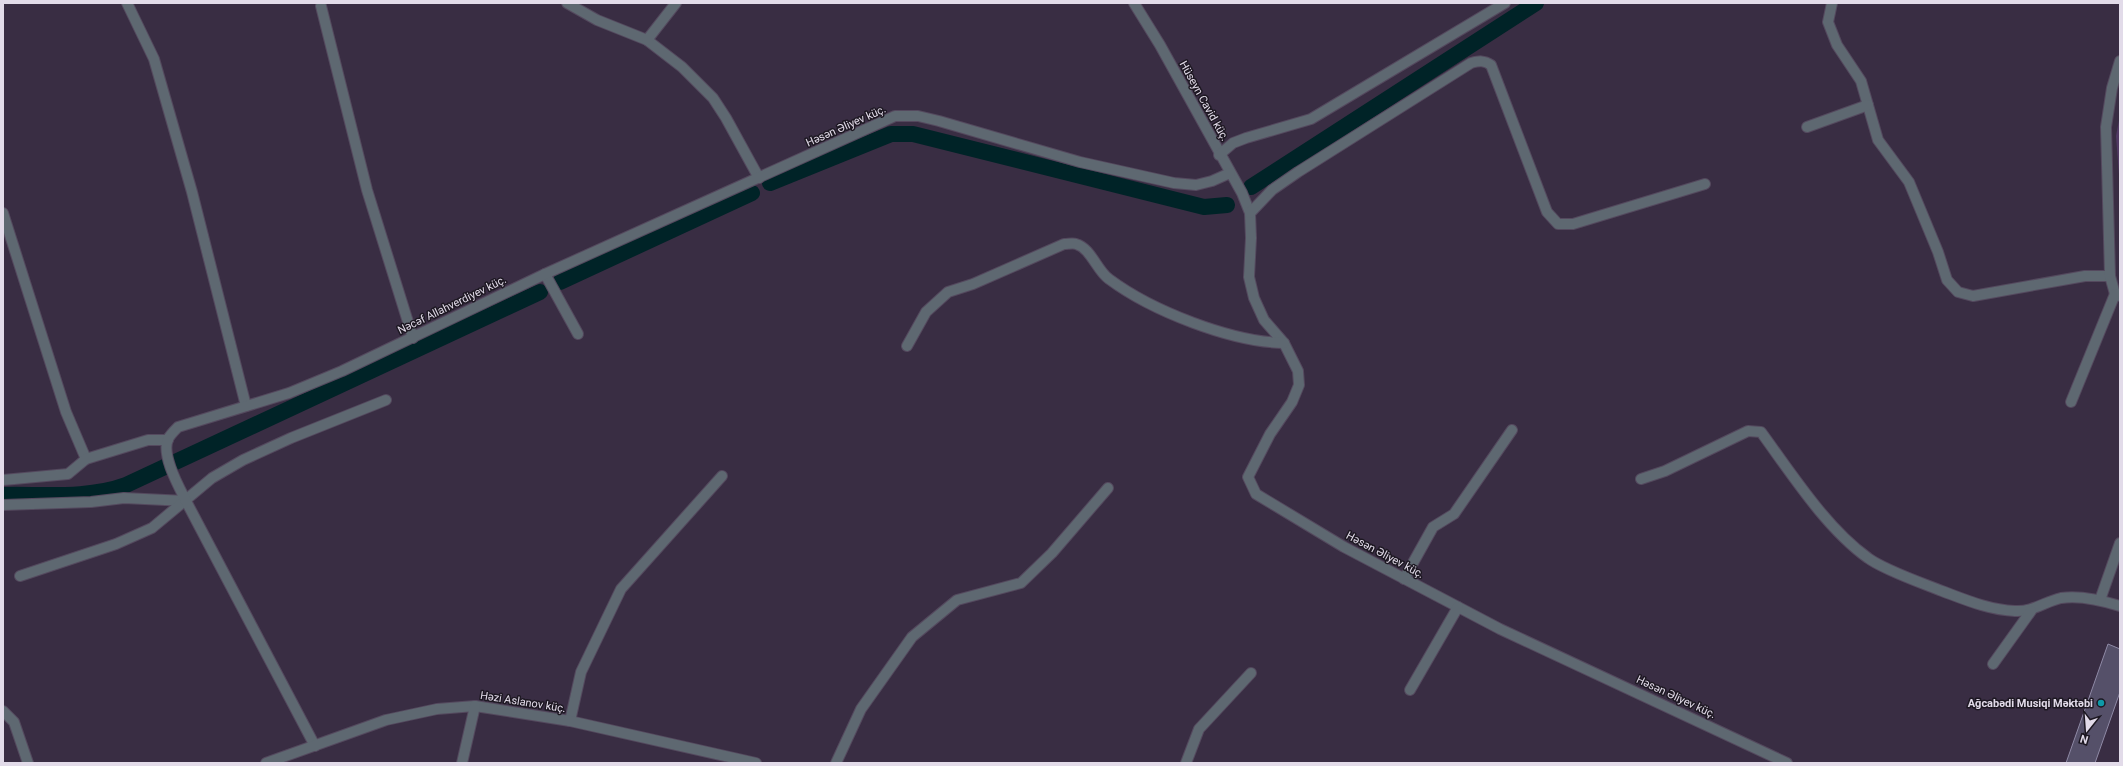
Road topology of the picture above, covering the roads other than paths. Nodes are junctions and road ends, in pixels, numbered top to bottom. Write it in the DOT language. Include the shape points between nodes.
graph roads {
  1 [pos="127,3"];
  2 [pos="567,3"];
  3 [pos="676,3"];
  4 [pos="1134,3"];
  5 [pos="1505,3"];
  6 [pos="1832,3"];
  7 [pos="321,6"];
  8 [pos="647,40"];
  9 [pos="2120,61"];
  10 [pos="1868,105"];
  11 [pos="1807,127"];
  12 [pos="1219,155"];
  13 [pos="1230,173"];
  14 [pos="760,178"];
  15 [pos="1705,184"];
  16 [pos="3,213"];
  17 [pos="1250,213"];
  18 [pos="545,274"];
  19 [pos="2110,276"];
  20 [pos="2118,295"];
  21 [pos="578,334"];
  22 [pos="413,338"];
  23 [pos="1284,343"];
  24 [pos="907,346"];
  25 [pos="386,400"];
  26 [pos="2071,402"];
  27 [pos="246,406"];
  28 [pos="1512,430"];
  29 [pos="168,440"];
  30 [pos="86,459"];
  31 [pos="722,476"];
  32 [pos="1641,479"];
  33 [pos="3,480"];
  34 [pos="1108,488"];
  35 [pos="186,501"];
  36 [pos="3,505"];
  37 [pos="2120,543"];
  38 [pos="20,576"];
  39 [pos="1404,579"];
  40 [pos="2100,600"];
  41 [pos="2120,606"];
  42 [pos="1458,607"];
  43 [pos="2031,610"];
  44 [pos="1993,664"];
  45 [pos="1251,673"];
  46 [pos="1410,690"];
  47 [pos="475,706"];
  48 [pos="3,710"];
  49 [pos="570,722"];
  50 [pos="315,746"];
  51 [pos="28,763"];
  52 [pos="266,763"];
  53 [pos="462,763"];
  54 [pos="756,763"];
  55 [pos="836,763"];
  56 [pos="1186,763"];
  57 [pos="1787,763"];
  1 -- 27 [label="street" via="154,59 192,192"];
  2 -- 8 [label="street" via="597,20"];
  3 -- 8 [label="street"];
  4 -- 12 [label="street, Hüseyn Cavid küç."];
  5 -- 12 [label="street" via="1311,119 1233,143"];
  6 -- 10 [label="street" via="1828,22 1837,45 1861,81"];
  7 -- 22 [label="street" via="367,190"];
  8 -- 14 [label="street" via="682,67 713,98"];
  9 -- 19 [label="street" via="2112,88 2106,127"];
  10 -- 11 [label="street"];
  10 -- 19 [label="street" via="1878,140 1909,182 1947,280 1958,292 1973,296 2086,276"];
  12 -- 13 [label="street, Hüseyn Cavid küç."];
  13 -- 14 [label="street, Həsən Əliyev küç." via="1196,185 1174,183 1080,162 918,116 895,116"];
  13 -- 17 [label="street, Hüseyn Cavid küç."];
  14 -- 18 [label="street, Nəcəf Allahverdiyev küç."];
  15 -- 17 [label="street" via="1573,224 1558,224 1547,212 1491,65 1486,61 1478,61 1298,172 1272,190"];
  16 -- 30 [label="street" via="66,412"];
  17 -- 23 [label="street, Həsən Əliyev küç." via="1249,277 1254,298 1264,320"];
  18 -- 21 [label="street"];
  18 -- 22 [label="street, Nəcəf Allahverdiyev küç."];
  19 -- 20 [label="street"];
  20 -- 26 [label="street"];
  22 -- 27 [label="street, Nəcəf Allahverdiyev küç." via="289,393"];
  23 -- 24 [label="street" via="1264,343 1198,324 1152,306 1108,278 1086,250 1077,244 1064,244 973,284 948,292 926,312"];
  23 -- 39 [label="street, Həsən Əliyev küç." via="1298,371 1299,385 1292,402 1270,434 1248,477 1256,494 1344,547"];
  25 -- 35 [label="street" via="243,460 212,478"];
  27 -- 29 [label="street, Nəcəf Allahverdiyev küç." via="178,427"];
  28 -- 39 [label="street" via="1454,514 1433,527"];
  29 -- 30 [label="street" via="148,440"];
  29 -- 35 [label="street" via="167,454"];
  30 -- 33 [label="street" via="68,474"];
  31 -- 49 [label="street" via="622,589 582,672"];
  32 -- 43 [label="street" via="1665,471 1748,431 1761,432 1799,484 1846,541 1869,559 1921,583 1988,608"];
  34 -- 55 [label="street" via="1052,553 1021,583 956,600 912,637 861,709"];
  35 -- 36 [label="street" via="124,498 91,502"];
  35 -- 38 [label="street" via="152,528 116,544"];
  35 -- 50 [label="street"];
  37 -- 40 [label="street"];
  39 -- 42 [label="street, Həsən Əliyev küç."];
  40 -- 41 [label="street"];
  40 -- 43 [label="street" via="2060,598"];
  42 -- 46 [label="street"];
  42 -- 57 [label="street, Həsən Əliyev küç."];
  43 -- 44 [label="street"];
  45 -- 56 [label="street" via="1199,729"];
  47 -- 49 [label="street, Həzi Aslanov küç."];
  47 -- 50 [label="street, Həzi Aslanov küç." via="437,708 386,720"];
  47 -- 53 [label="street"];
  48 -- 51 [label="street" via="14,722"];
  49 -- 54 [label="street, Həzi Aslanov küç."];
  50 -- 52 [label="street, Həzi Aslanov küç."];
}
